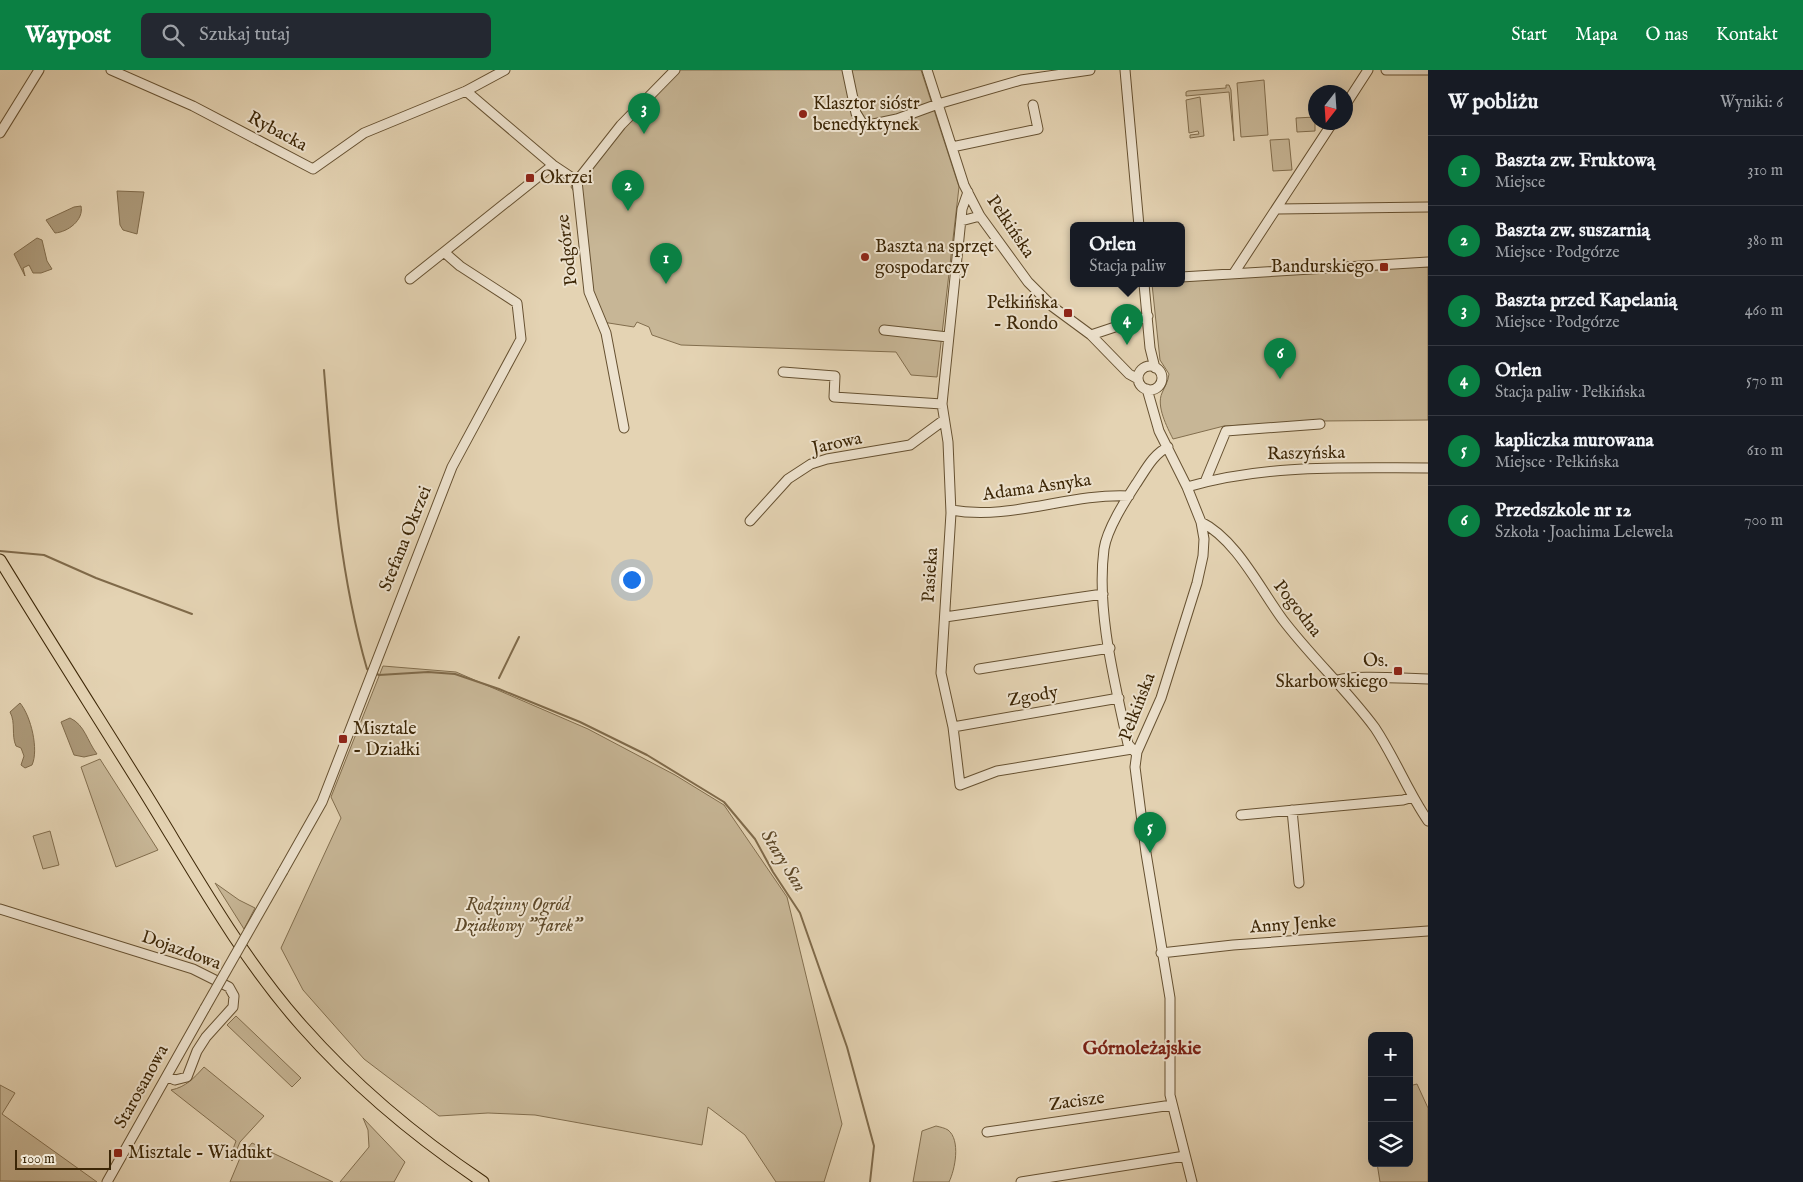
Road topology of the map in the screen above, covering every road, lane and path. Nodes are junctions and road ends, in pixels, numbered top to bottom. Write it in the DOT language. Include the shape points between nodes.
graph roads {
  1 [pos="39,70"];
  2 [pos="111,70"];
  3 [pos="505,70"];
  4 [pos="675,70"];
  5 [pos="847,70"];
  6 [pos="927,70"];
  7 [pos="1090,70"];
  8 [pos="1125,70"];
  9 [pos="1368,70"];
  10 [pos="1386,70"];
  11 [pos="1428,70"];
  12 [pos="466,91"];
  13 [pos="1353,93"];
  14 [pos="938,104"];
  15 [pos="1033,105"];
  16 [pos="1328,130"];
  17 [pos="0,134"];
  18 [pos="952,147"];
  19 [pos="553,165"];
  20 [pos="577,181"];
  21 [pos="968,192"];
  22 [pos="1428,207"];
  23 [pos="1278,209"];
  24 [pos="980,216"];
  25 [pos="960,221"];
  26 [pos="1139,222"];
  27 [pos="444,252"];
  28 [pos="1428,262"];
  29 [pos="1234,273"];
  30 [pos="1185,277"];
  31 [pos="410,279"];
  32 [pos="1144,287"];
  33 [pos="1148,316"];
  34 [pos="884,330"];
  35 [pos="1091,335"];
  36 [pos="948,337"];
  37 [pos="1145,371"];
  38 [pos="782,372"];
  39 [pos="1151,389"];
  40 [pos="942,404"];
  41 [pos="944,420"];
  42 [pos="1320,424"];
  43 [pos="624,428"];
  44 [pos="1168,447"];
  45 [pos="1428,468"];
  46 [pos="1205,482"];
  47 [pos="1187,487"];
  48 [pos="1129,496"];
  49 [pos="951,510"];
  50 [pos="750,521"];
  51 [pos="1201,522"];
  52 [pos="2,563"];
  53 [pos="1103,594"];
  54 [pos="944,617"];
  55 [pos="1110,648"];
  56 [pos="979,668"];
  57 [pos="1428,679"];
  58 [pos="1336,681"];
  59 [pos="1119,698"];
  60 [pos="953,727"];
  61 [pos="1134,751"];
  62 [pos="1413,797"];
  63 [pos="1292,810"];
  64 [pos="1241,815"];
  65 [pos="1428,821"];
  66 [pos="282,871"];
  67 [pos="1299,883"];
  68 [pos="0,910"];
  69 [pos="1428,931"];
  70 [pos="1161,953"];
  71 [pos="168,1076"];
  72 [pos="1172,1105"];
  73 [pos="987,1132"];
  74 [pos="1185,1156"];
  75 [pos="108,1182"];
  76 [pos="483,1182"];
  77 [pos="1021,1182"];
  78 [pos="1192,1182"];
  1 -- 17 [label="street"];
  2 -- 12 [label="street, Rybacka" via="192,106 313,169 364,133"];
  3 -- 12 [label="street, Rybacka"];
  4 -- 20 [label="street" via="621,126"];
  5 -- 14 [label="street" via="856,113 864,126 897,119"];
  6 -- 14 [label="street, Pełkińska"];
  7 -- 14 [label="street" via="1021,80"];
  8 -- 26 [label="street"];
  9 -- 13 [label="street"];
  10 -- 11 [label="street"];
  12 -- 19 [label="street"];
  14 -- 18 [label="street, Pełkińska"];
  15 -- 18 [label="street" via="1038,129"];
  16 -- 23 [label="street"];
  18 -- 21 [label="street, Pełkińska"];
  19 -- 20 [label="street"];
  19 -- 27 [label="street"];
  20 -- 43 [label="street, Podgórze" via="589,292 606,333"];
  21 -- 24 [label="street, Pełkińska"];
  21 -- 25 [label="street, Pasieka"];
  22 -- 23 [label="street"];
  23 -- 29 [label="street"];
  24 -- 25 [label="street"];
  24 -- 35 [label="street, Pełkińska" via="1028,282 1053,307"];
  25 -- 36 [label="street, Pasieka"];
  27 -- 31 [label="street"];
  27 -- 66 [label="street, Stefana Okrzei" via="517,303 521,339 452,467 322,802"];
  28 -- 29 [label="street"];
  29 -- 30 [label="street"];
  32 -- 33 [label="street"];
  33 -- 35 [label="street"];
  33 -- 37 [label="street" via="1150,348"];
  34 -- 36 [label="street"];
  35 -- 37 [label="street, Pełkińska" via="1121,365"];
  36 -- 40 [label="street, Pasieka"];
  37 -- 39 [label="street, Pełkińska" via="1141,385"];
  37 -- 39 [label="street" via="1162,377 1160,384"];
  38 -- 40 [label="street" via="835,376 834,397"];
  39 -- 44 [label="street, Pełkińska" via="1159,431"];
  40 -- 41 [label="street, Pasieka"];
  41 -- 49 [label="street, Pasieka"];
  41 -- 50 [label="street, Jarowa" via="910,445 811,464 788,479"];
  42 -- 46 [label="street" via="1226,431"];
  44 -- 47 [label="street, Pełkińska"];
  44 -- 48 [label="street" via="1161,450 1148,466"];
  45 -- 46 [label="street, Raszyńska" via="1258,471"];
  46 -- 47 [label="street, Raszyńska"];
  47 -- 51 [label="street, Pełkińska"];
  48 -- 49 [label="street, Adama Asnyka" via="1104,494 983,513"];
  48 -- 53 [label="street" via="1104,547"];
  49 -- 54 [label="street, Pasieka"];
  51 -- 58 [label="street, Pogodna" via="1225,539 1284,621"];
  51 -- 61 [label="street, Pełkińska" via="1203,556 1197,583 1161,698"];
  52 -- 76 [label="main road" via="232,933 280,999 331,1058 379,1103 434,1148"];
  53 -- 54 [label="street"];
  53 -- 55 [label="street"];
  54 -- 60 [label="street, Pasieka" via="941,673"];
  55 -- 56 [label="street"];
  55 -- 59 [label="street"];
  57 -- 58 [label="street" via="1355,678"];
  58 -- 62 [label="street, Pogodna" via="1376,730"];
  59 -- 60 [label="street, Zgody"];
  59 -- 61 [label="street" via="1128,744"];
  60 -- 61 [label="street, Pasieka" via="960,784 997,770"];
  61 -- 70 [label="street, Pełkińska"];
  62 -- 63 [label="street"];
  62 -- 65 [label="street, Pogodna"];
  63 -- 64 [label="street"];
  63 -- 67 [label="street"];
  66 -- 71 [label="street, Starosanowa, bridge"];
  68 -- 71 [label="street, Dojazdowa" via="193,969 229,987 234,996 233,1006 206,1037 187,1077 175,1080"];
  69 -- 70 [label="street, Anny Jenke"];
  70 -- 72 [label="street, Pełkińska" via="1170,1007"];
  71 -- 75 [label="street, Starosanowa"];
  72 -- 73 [label="street, Zacisze"];
  72 -- 74 [label="street, Pełkińska"];
  74 -- 77 [label="street"];
  74 -- 78 [label="street, Pełkińska"];
}
